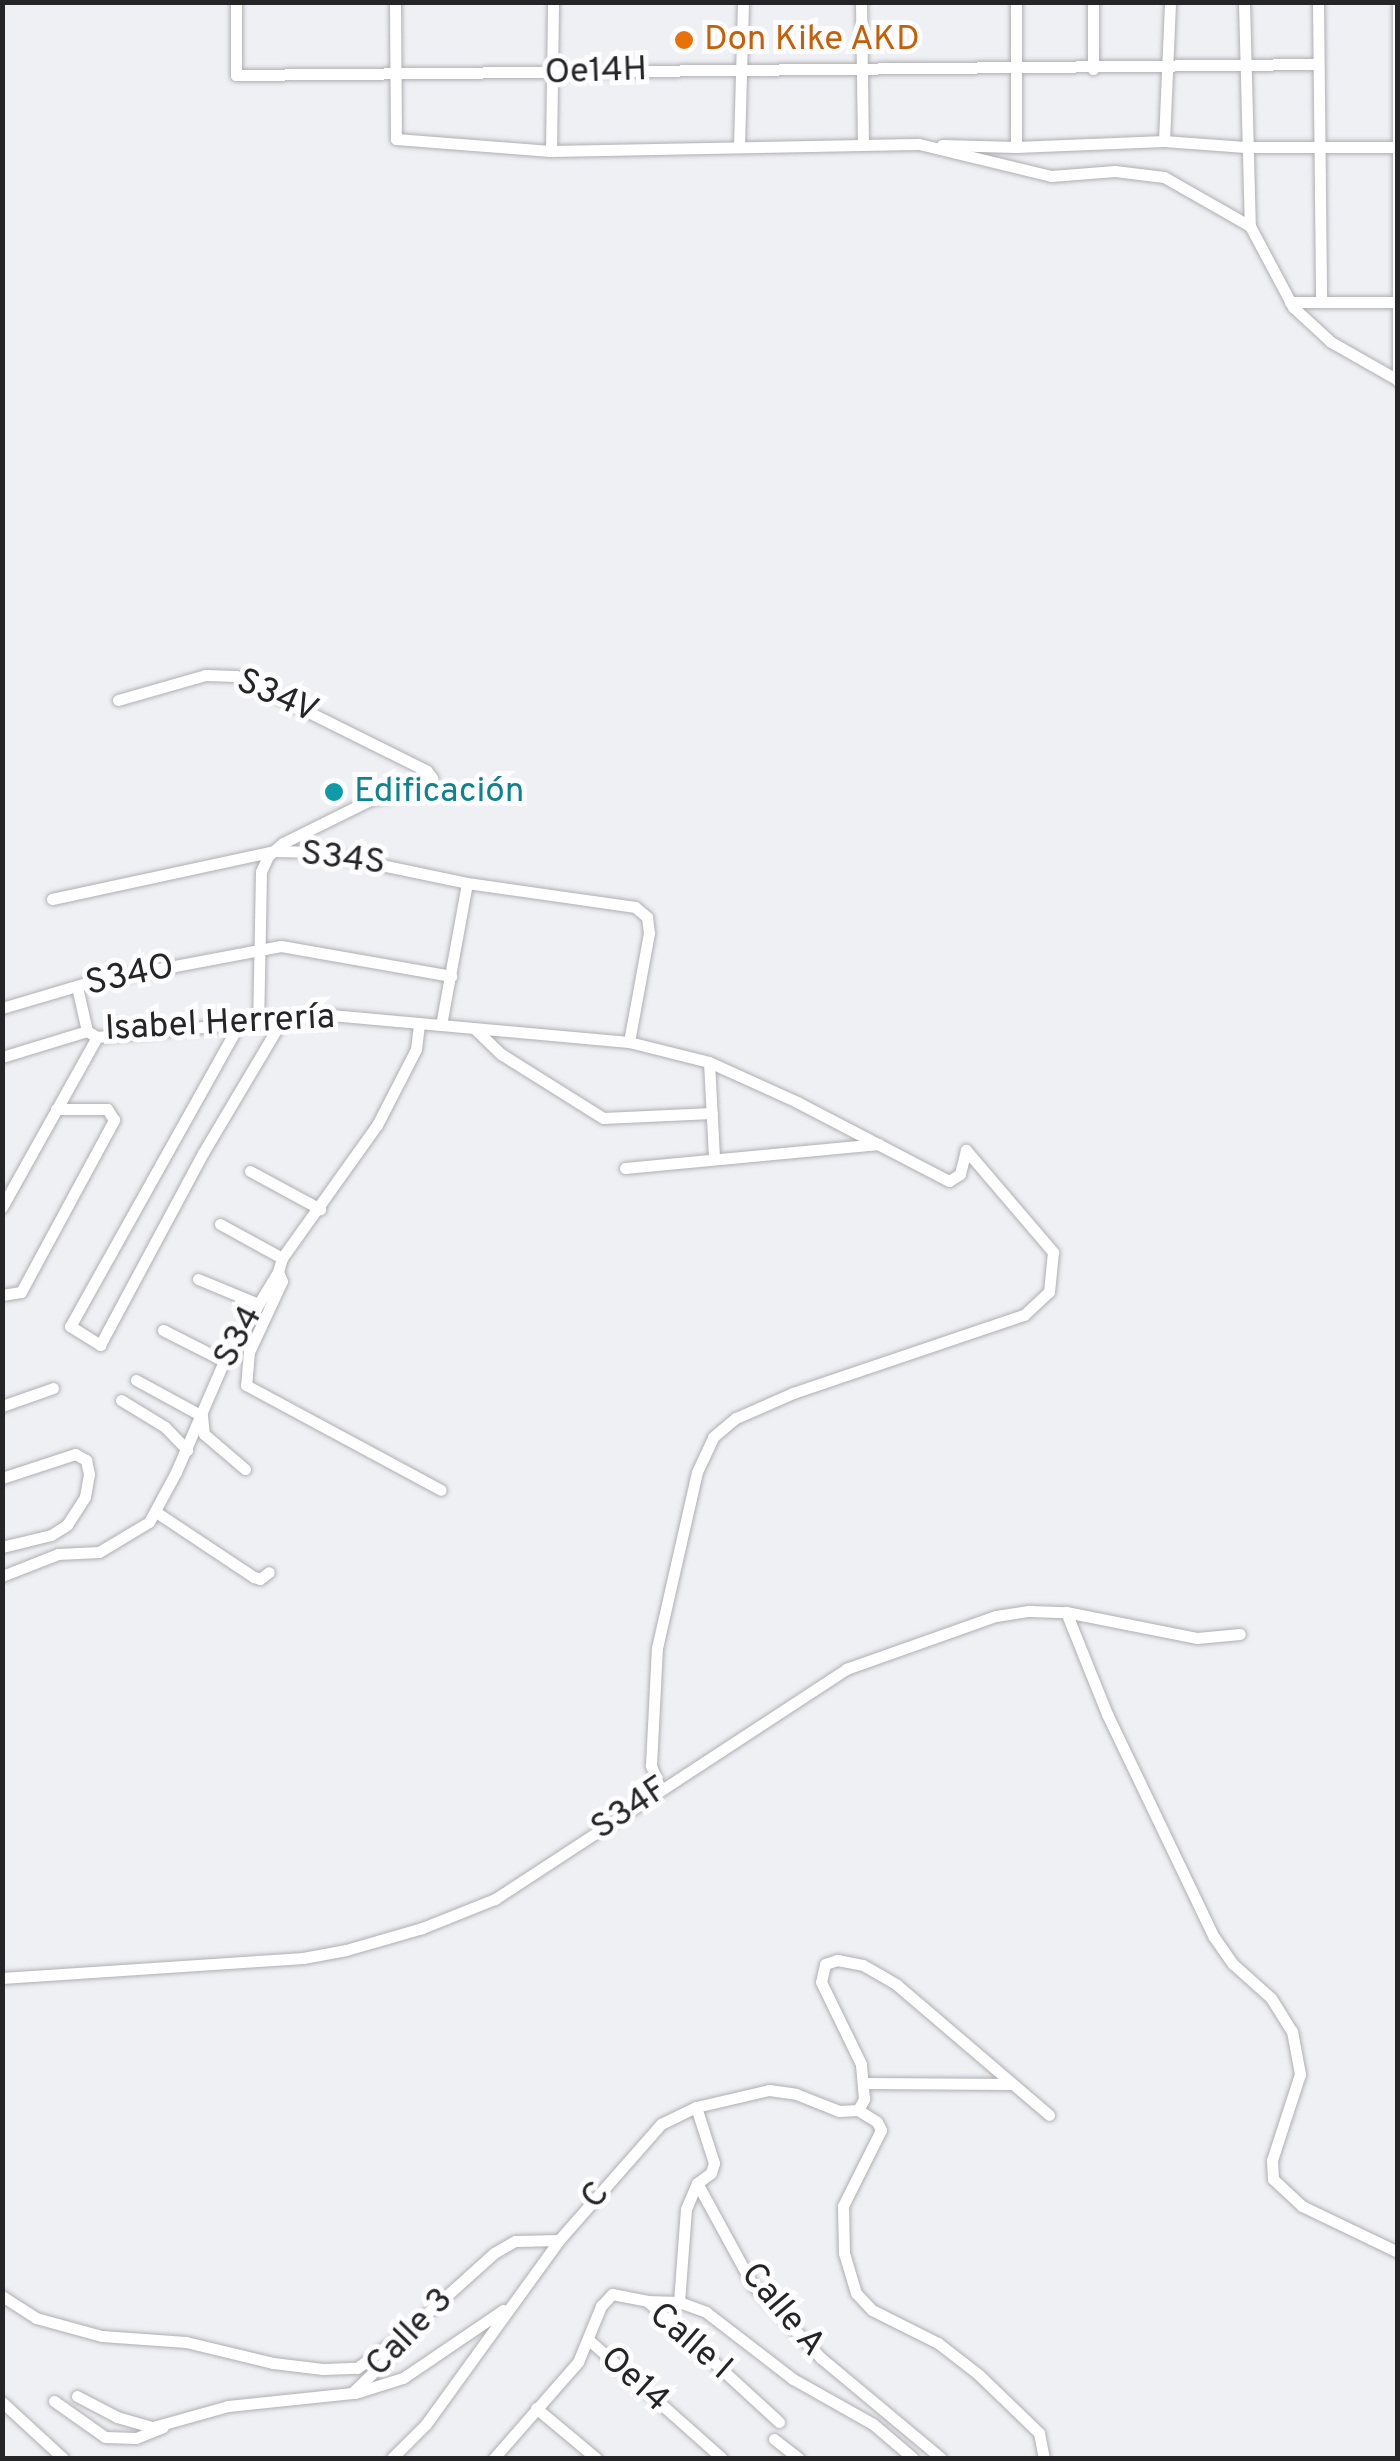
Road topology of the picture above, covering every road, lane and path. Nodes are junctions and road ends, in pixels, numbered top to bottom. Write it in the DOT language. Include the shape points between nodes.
graph roads {
  1 [pos="236,2"];
  2 [pos="395,2"];
  3 [pos="553,2"];
  4 [pos="743,2"];
  5 [pos="861,2"];
  6 [pos="1016,2"];
  7 [pos="1092,2"];
  8 [pos="1170,2"];
  9 [pos="1244,2"];
  10 [pos="1318,2"];
  11 [pos="1398,6"];
  12 [pos="1316,64"];
  13 [pos="1244,65"];
  14 [pos="860,67"];
  15 [pos="1018,67"];
  16 [pos="742,68"];
  17 [pos="1168,68"];
  18 [pos="1093,69"];
  19 [pos="552,73"];
  20 [pos="396,75"];
  21 [pos="1164,141"];
  22 [pos="863,144"];
  23 [pos="920,144"];
  24 [pos="739,146"];
  25 [pos="1016,147"];
  26 [pos="1397,147"];
  27 [pos="1245,148"];
  28 [pos="1316,149"];
  29 [pos="551,151"];
  30 [pos="1250,226"];
  31 [pos="1321,301"];
  32 [pos="1290,302"];
  33 [pos="1397,302"];
  34 [pos="1397,381"];
  35 [pos="118,700"];
  36 [pos="274,852"];
  37 [pos="467,883"];
  38 [pos="52,899"];
  39 [pos="258,949"];
  40 [pos="451,976"];
  41 [pos="76,987"];
  42 [pos="2,1008"];
  43 [pos="282,1020"];
  44 [pos="258,1023"];
  45 [pos="420,1024"];
  46 [pos="441,1024"];
  47 [pos="238,1026"];
  48 [pos="476,1030"];
  49 [pos="92,1034"];
  50 [pos="629,1042"];
  51 [pos="2,1057"];
  52 [pos="709,1062"];
  53 [pos="56,1109"];
  54 [pos="712,1113"];
  55 [pos="882,1144"];
  56 [pos="714,1160"];
  57 [pos="625,1168"];
  58 [pos="250,1171"];
  59 [pos="2,1207"];
  60 [pos="320,1209"];
  61 [pos="220,1224"];
  62 [pos="282,1258"];
  63 [pos="278,1272"];
  64 [pos="198,1279"];
  65 [pos="2,1295"];
  66 [pos="256,1303"];
  67 [pos="163,1330"];
  68 [pos="224,1361"];
  69 [pos="136,1380"];
  70 [pos="53,1388"];
  71 [pos="121,1400"];
  72 [pos="2,1406"];
  73 [pos="202,1416"];
  74 [pos="187,1450"];
  75 [pos="245,1468"];
  76 [pos="2,1478"];
  77 [pos="441,1490"];
  78 [pos="156,1512"];
  79 [pos="2,1546"];
  80 [pos="268,1572"];
  81 [pos="2,1576"];
  82 [pos="1066,1612"];
  83 [pos="1240,1634"];
  84 [pos="660,1789"];
  85 [pos="2,1978"];
  86 [pos="864,2083"];
  87 [pos="1014,2084"];
  88 [pos="696,2107"];
  89 [pos="858,2110"];
  90 [pos="1049,2114"];
  91 [pos="697,2182"];
  92 [pos="559,2240"];
  93 [pos="1398,2252"];
  94 [pos="2,2296"];
  95 [pos="647,2301"];
  96 [pos="679,2302"];
  97 [pos="510,2304"];
  98 [pos="403,2335"];
  99 [pos="590,2341"];
  100 [pos="352,2393"];
  101 [pos="77,2396"];
  102 [pos="54,2401"];
  103 [pos="2,2402"];
  104 [pos="536,2408"];
  105 [pos="779,2422"];
  106 [pos="167,2424"];
  107 [pos="774,2439"];
  108 [pos="63,2458"];
  109 [pos="392,2458"];
  110 [pos="494,2458"];
  111 [pos="596,2458"];
  112 [pos="722,2458"];
  113 [pos="798,2458"];
  114 [pos="913,2458"];
  115 [pos="940,2458"];
  116 [pos="1044,2458"];
  1 -- 20 [label="street, Oe14H" via="236,75"];
  2 -- 20 [label="street"];
  3 -- 19 [label="street"];
  4 -- 16 [label="street"];
  5 -- 14 [label="street"];
  6 -- 15 [label="street"];
  7 -- 18 [label="street"];
  8 -- 17 [label="street"];
  9 -- 13 [label="street"];
  10 -- 12 [label="street"];
  11 -- 26 [label="street"];
  12 -- 13 [label="street, Oe14H"];
  12 -- 28 [label="street"];
  13 -- 17 [label="street, Oe14H"];
  13 -- 27 [label="street"];
  14 -- 15 [label="street, Oe14H"];
  14 -- 16 [label="street, Oe14H"];
  14 -- 22 [label="street"];
  15 -- 18 [label="street, Oe14H"];
  15 -- 25 [label="street"];
  16 -- 19 [label="street, Oe14H"];
  16 -- 24 [label="street"];
  17 -- 18 [label="street, Oe14H"];
  17 -- 21 [label="street"];
  19 -- 20 [label="street, Oe14H"];
  19 -- 29 [label="street"];
  20 -- 29 [label="street" via="396,140"];
  21 -- 25 [label="street"];
  21 -- 27 [label="street"];
  22 -- 23 [label="street"];
  22 -- 24 [label="street"];
  23 -- 25 [label="street"];
  23 -- 30 [label="street" via="1051,176 1115,171 1164,177"];
  24 -- 29 [label="street"];
  26 -- 28 [label="street"];
  26 -- 33 [label="street"];
  27 -- 28 [label="street"];
  27 -- 30 [label="street"];
  28 -- 31 [label="street"];
  30 -- 32 [label="street"];
  31 -- 32 [label="street"];
  31 -- 33 [label="street"];
  32 -- 34 [label="street" via="1331,342"];
  33 -- 34 [label="street"];
  35 -- 36 [label="street, S34V" via="204,675 236,676 432,778 424,789 372,799"];
  36 -- 37 [label="street, S34S" via="354,856"];
  36 -- 38 [label="street, S34S"];
  36 -- 39 [label="street" via="261,872"];
  37 -- 40 [label="street"];
  37 -- 50 [label="street, S34S" via="635,907 647,917"];
  39 -- 40 [label="street, S34O" via="281,946"];
  39 -- 41 [label="street, S34O"];
  39 -- 44 [label="street"];
  40 -- 46 [label="street"];
  41 -- 42 [label="street, S34O"];
  41 -- 49 [label="street"];
  43 -- 44 [label="street, Isabel Herrería"];
  43 -- 45 [label="street, Isabel Herrería" via="331,1014"];
  43 -- 47 [label="street" via="100,1345 70,1326"];
  44 -- 47 [label="street, Isabel Herrería"];
  45 -- 46 [label="street, Isabel Herrería"];
  45 -- 60 [label="street, S34" via="416,1049 377,1125"];
  46 -- 48 [label="street, Isabel Herrería"];
  47 -- 49 [label="street, Isabel Herrería"];
  48 -- 50 [label="street, Isabel Herrería"];
  48 -- 54 [label="street" via="500,1054 603,1118"];
  49 -- 51 [label="street, Isabel Herrería"];
  49 -- 53 [label="street"];
  50 -- 52 [label="street, Isabel Herrería"];
  52 -- 54 [label="street"];
  52 -- 55 [label="street, Isabel Herrería"];
  53 -- 59 [label="street"];
  53 -- 65 [label="street" via="108,1109 114,1120 21,1292"];
  54 -- 56 [label="street"];
  55 -- 56 [label="street"];
  55 -- 84 [label="street, Isabel Herrería" via="948,1181 960,1174 966,1150 1053,1252 1053,1280 1043,1300 1024,1315 793,1393 713,1436 697,1472 658,1648 651,1765"];
  56 -- 57 [label="street"];
  58 -- 60 [label="street"];
  60 -- 62 [label="street, S34"];
  61 -- 62 [label="street"];
  62 -- 63 [label="street, S34"];
  63 -- 66 [label="street, S34"];
  63 -- 77 [label="street" via="282,1281 249,1352 246,1385"];
  64 -- 66 [label="street"];
  66 -- 68 [label="street, S34"];
  67 -- 68 [label="street"];
  68 -- 73 [label="street, S34"];
  69 -- 73 [label="street"];
  70 -- 72 [label="street"];
  71 -- 74 [label="street" via="166,1427"];
  73 -- 74 [label="street, S34"];
  73 -- 75 [label="street" via="204,1434"];
  74 -- 78 [label="street, S34"];
  76 -- 79 [label="street" via="75,1454 88,1464 87,1491 60,1531"];
  78 -- 80 [label="street" via="257,1578"];
  78 -- 81 [label="street, S34" via="112,1546 58,1554"];
  82 -- 83 [label="street, S34F" via="1197,1638"];
  82 -- 84 [label="street, S34F" via="996,1616 846,1669"];
  82 -- 93 [label="street" via="1206,1921 1225,1954 1271,1998 1292,2032 1300,2074 1272,2160 1273,2179 1302,2206"];
  84 -- 85 [label="street, S34F" via="495,1899 386,1940 303,1958"];
  86 -- 87 [label="street"];
  86 -- 87 [label="street" via="862,2064 821,1982 822,1968 831,1961 863,1966 897,1985"];
  86 -- 89 [label="street"];
  87 -- 90 [label="street"];
  88 -- 89 [label="street, C" via="780,2090 839,2112"];
  88 -- 91 [label="street" via="714,2163"];
  88 -- 92 [label="street, C" via="650,2134"];
  89 -- 116 [label="street" via="881,2130 843,2206 844,2253 856,2293 872,2310 938,2343 978,2374 1039,2433"];
  91 -- 96 [label="street, Calle A" via="686,2209"];
  91 -- 115 [label="street, Calle A" via="752,2284 832,2369"];
  92 -- 97 [label="street, C"];
  92 -- 98 [label="street, Calle 3" via="515,2241 494,2253"];
  94 -- 98 [label="street" via="36,2318 102,2336 186,2342 323,2369 357,2368"];
  95 -- 96 [label="street"];
  95 -- 99 [label="street, Calle I" via="608,2297"];
  95 -- 105 [label="street, Calle I"];
  96 -- 114 [label="street" via="719,2321"];
  97 -- 100 [label="street" via="403,2378"];
  97 -- 109 [label="street, C" via="426,2424"];
  98 -- 100 [label="street, Calle 3"];
  99 -- 104 [label="street, Calle I"];
  99 -- 112 [label="street, Oe14"];
  100 -- 106 [label="street, Calle 3" via="228,2406"];
  101 -- 106 [label="street, Calle 3" via="136,2423"];
  102 -- 106 [label="street" via="105,2437 154,2434"];
  103 -- 108 [label="street"];
  104 -- 110 [label="street, Calle I"];
  104 -- 111 [label="street"];
  107 -- 113 [label="street"];
}
